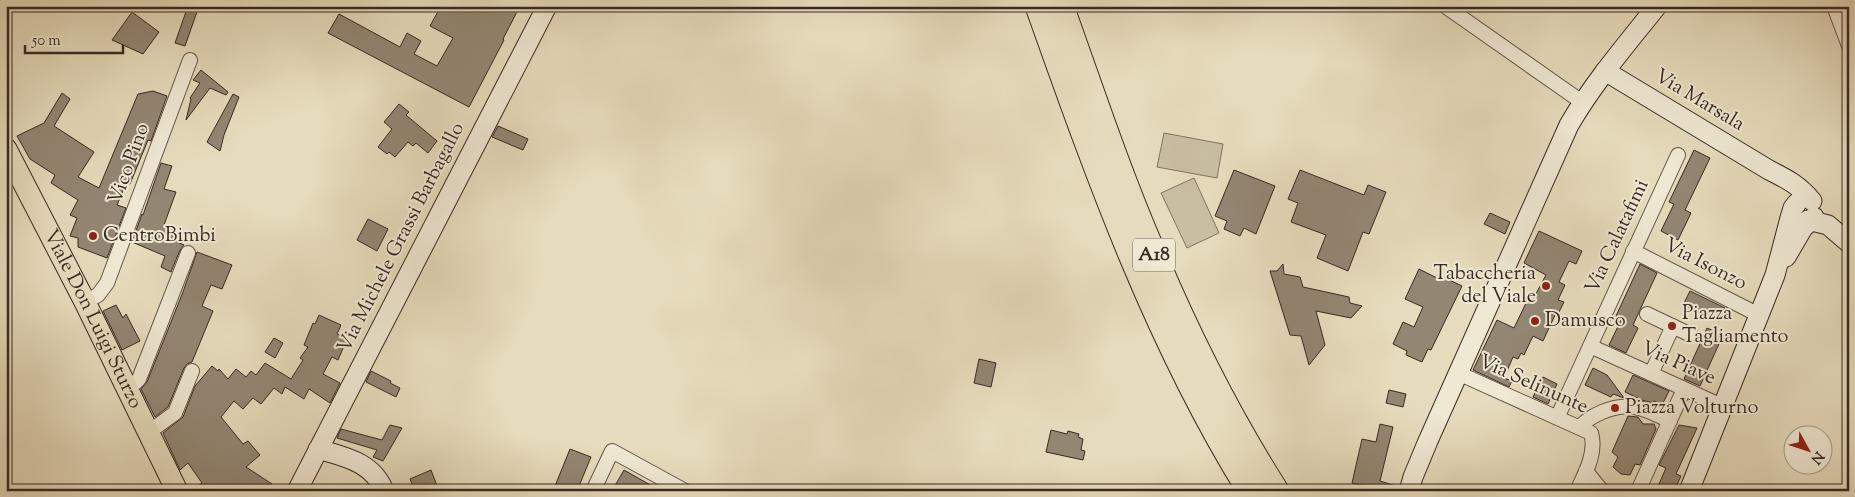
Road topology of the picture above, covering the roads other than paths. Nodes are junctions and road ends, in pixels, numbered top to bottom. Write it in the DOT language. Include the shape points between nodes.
graph roads {
  1 [pos="547,6"];
  2 [pos="1038,6"];
  3 [pos="1061,6"];
  4 [pos="1445,6"];
  5 [pos="1657,6"];
  6 [pos="1834,6"];
  7 [pos="1849,46"];
  8 [pos="190,60"];
  9 [pos="1604,71"];
  10 [pos="1582,102"];
  11 [pos="6,148"];
  12 [pos="1678,155"];
  13 [pos="1805,210"];
  14 [pos="1849,233"];
  15 [pos="1849,243"];
  16 [pos="1634,251"];
  17 [pos="188,254"];
  18 [pos="85,302"];
  19 [pos="1647,314"];
  20 [pos="1759,315"];
  21 [pos="1673,326"];
  22 [pos="1691,335"];
  23 [pos="1590,346"];
  24 [pos="192,371"];
  25 [pos="1458,373"];
  26 [pos="1651,374"];
  27 [pos="1684,389"];
  28 [pos="128,390"];
  29 [pos="1722,406"];
  30 [pos="1557,418"];
  31 [pos="1670,421"];
  32 [pos="1580,427"];
  33 [pos="149,432"];
  34 [pos="318,449"];
  35 [pos="1586,471"];
  36 [pos="178,491"];
  37 [pos="297,491"];
  38 [pos="384,491"];
  39 [pos="593,491"];
  40 [pos="685,491"];
  41 [pos="1250,491"];
  42 [pos="1276,491"];
  43 [pos="1409,491"];
  44 [pos="1577,491"];
  45 [pos="1602,491"];
  46 [pos="1638,491"];
  47 [pos="1688,491"];
  1 -- 34 [label="street, Via Michele Grassi Barbagallo"];
  2 -- 41 [label="highway, A18" via="1099,179 1130,254 1183,370"];
  3 -- 42 [label="highway, A18" via="1120,171 1174,302 1236,424"];
  4 -- 10 [label="street"];
  5 -- 9 [label="street"];
  6 -- 7 [label="street"];
  8 -- 18 [label="street, Vico Pino" via="107,283 98,295"];
  9 -- 10 [label="street"];
  9 -- 13 [label="street, Via Marsala" via="1769,170"];
  10 -- 25 [label="street"];
  11 -- 18 [label="main road, Viale Don Luigi Sturzo"];
  12 -- 16 [label="street, Via Calatafimi"];
  13 -- 14 [label="street" via="1826,210"];
  13 -- 15 [label="street"];
  13 -- 20 [label="street" via="1798,235 1775,275"];
  16 -- 20 [label="street, Via Isonzo"];
  16 -- 23 [label="street, Via Calatafimi"];
  17 -- 28 [label="street" via="139,379"];
  18 -- 28 [label="main road, Viale Don Luigi Sturzo"];
  19 -- 21 [label="street"];
  20 -- 29 [label="street"];
  21 -- 22 [label="street"];
  21 -- 26 [label="street"];
  23 -- 26 [label="street, Via Piave"];
  23 -- 30 [label="street, Via Calatafimi"];
  24 -- 33 [label="street" via="174,413"];
  25 -- 30 [label="street, Via Selinunte"];
  25 -- 43 [label="street"];
  26 -- 27 [label="street, Via Piave"];
  27 -- 29 [label="street, Via Piave"];
  27 -- 31 [label="street"];
  28 -- 33 [label="main road, Viale Don Luigi Sturzo"];
  29 -- 47 [label="street"];
  30 -- 32 [label="street, Via Selinunte"];
  31 -- 32 [label="street" via="1630,406 1604,411"];
  31 -- 46 [label="street"];
  32 -- 35 [label="street, Via Selinunte" via="1591,433 1594,442"];
  33 -- 36 [label="main road, Viale Don Luigi Sturzo"];
  34 -- 37 [label="street, Via Michele Grassi Barbagallo"];
  34 -- 38 [label="street" via="356,460 370,469"];
  35 -- 44 [label="street, Via Selinunte"];
  35 -- 45 [label="street"];
  39 -- 40 [label="street" via="612,451"];
}
